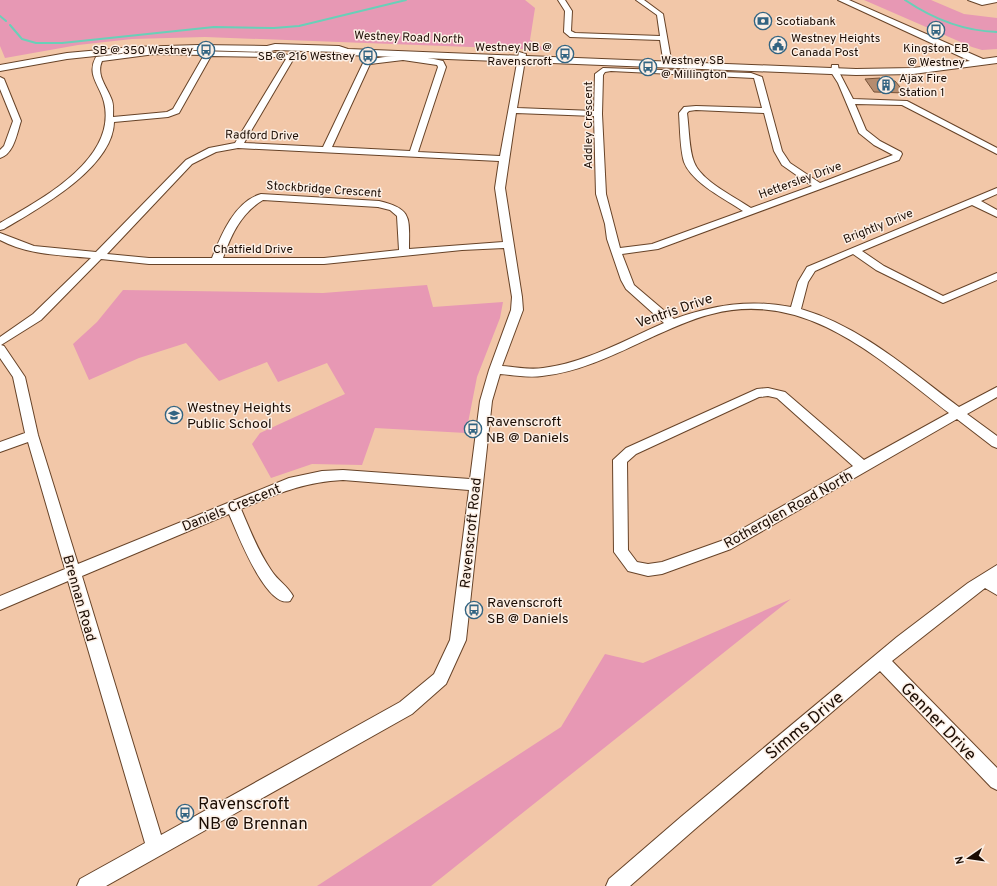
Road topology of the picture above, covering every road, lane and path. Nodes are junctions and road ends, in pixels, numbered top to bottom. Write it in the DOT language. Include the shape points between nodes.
graph roads {
  1 [pos="561,0"];
  2 [pos="639,0"];
  3 [pos="842,0"];
  4 [pos="858,0"];
  5 [pos="971,0"];
  6 [pos="996,0"];
  7 [pos="663,38"];
  8 [pos="928,38"];
  9 [pos="275,47"];
  10 [pos="209,53"];
  11 [pos="522,57"];
  12 [pos="971,57"];
  13 [pos="983,59"];
  14 [pos="996,61"];
  15 [pos="940,62"];
  16 [pos="0,63"];
  17 [pos="667,63"];
  18 [pos="0,68"];
  19 [pos="835,69"];
  20 [pos="856,72"];
  21 [pos="0,79"];
  22 [pos="842,82"];
  23 [pos="850,101"];
  24 [pos="513,110"];
  25 [pos="768,111"];
  26 [pos="598,114"];
  27 [pos="111,120"];
  28 [pos="238,145"];
  29 [pos="326,150"];
  30 [pos="997,151"];
  31 [pos="413,154"];
  32 [pos="0,155"];
  33 [pos="504,159"];
  34 [pos="818,186"];
  35 [pos="997,191"];
  36 [pos="973,201"];
  37 [pos="749,211"];
  38 [pos="997,214"];
  39 [pos="0,227"];
  40 [pos="0,236"];
  41 [pos="508,245"];
  42 [pos="854,250"];
  43 [pos="617,252"];
  44 [pos="404,253"];
  45 [pos="98,256"];
  46 [pos="216,262"];
  47 [pos="997,276"];
  48 [pos="795,311"];
  49 [pos="672,324"];
  50 [pos="0,342"];
  51 [pos="0,349"];
  52 [pos="494,370"];
  53 [pos="997,391"];
  54 [pos="958,413"];
  55 [pos="32,435"];
  56 [pos="997,443"];
  57 [pos="0,447"];
  58 [pos="863,467"];
  59 [pos="475,485"];
  60 [pos="233,507"];
  61 [pos="72,572"];
  62 [pos="991,575"];
  63 [pos="997,590"];
  64 [pos="285,596"];
  65 [pos="0,603"];
  66 [pos="881,661"];
  67 [pos="997,780"];
  68 [pos="156,849"];
  69 [pos="87,886"];
  70 [pos="616,886"];
  1 -- 7 [label="street" via="570,11 567,29 573,35"];
  2 -- 7 [label="street" via="660,14"];
  3 -- 8 [label="main road"];
  4 -- 13 [label="main road"];
  5 -- 6 [label="street"];
  7 -- 17 [label="street"];
  8 -- 12 [label="main road"];
  8 -- 15 [label="main road" via="949,56"];
  9 -- 11 [label="main road, Westney Road North" via="339,49 347,52"];
  9 -- 16 [label="main road, Westney Road North" via="270,44 218,42 134,44 77,49"];
  9 -- 18 [label="main road, Westney Road North" via="141,48 49,58"];
  10 -- 27 [label="street" via="176,111"];
  10 -- 27 [label="street" via="155,52 99,59 96,64 96,77 109,102"];
  10 -- 28 [label="street" via="279,55 290,58"];
  11 -- 17 [label="main road, Westney Road North"];
  11 -- 24 [label="street, Ravenscroft Road"];
  12 -- 13 [label="main road"];
  12 -- 15 [label="main road, Westney Road North"];
  13 -- 14 [label="main road"];
  13 -- 14 [label="main road, Westney Road North"];
  13 -- 20 [label="main road, Westney Road North" via="913,71"];
  15 -- 19 [label="main road, Westney Road North"];
  17 -- 19 [label="main road, Westney Road North"];
  19 -- 20 [label="main road, Westney Road North"];
  19 -- 22 [label="street, Hettersley Drive"];
  20 -- 22 [label="street" via="845,76"];
  21 -- 32 [label="street" via="17,121 8,147"];
  22 -- 23 [label="street, Hettersley Drive"];
  23 -- 30 [label="street" via="904,103"];
  23 -- 34 [label="street, Hettersley Drive" via="862,131 877,143 898,154 896,158"];
  24 -- 26 [label="street"];
  24 -- 33 [label="street, Ravenscroft Road"];
  25 -- 26 [label="street, Addley Crescent" via="758,76 611,69 603,70 599,74"];
  25 -- 34 [label="street, Addley Crescent" via="778,151 787,165"];
  25 -- 37 [label="street" via="696,108 687,109 683,113 692,168"];
  26 -- 43 [label="street, Addley Crescent" via="601,194"];
  27 -- 39 [label="street" via="104,142 81,172 39,204"];
  28 -- 29 [label="street, Radford Drive"];
  28 -- 45 [label="street, Radford Drive" via="203,152 189,162"];
  29 -- 31 [label="street, Radford Drive"];
  29 -- 31 [label="street" via="367,63 380,58 431,60 440,63 442,67"];
  31 -- 33 [label="street, Radford Drive"];
  33 -- 41 [label="street, Ravenscroft Road" via="500,188"];
  34 -- 37 [label="street, Hettersley Drive"];
  35 -- 36 [label="street, Brightly Drive"];
  36 -- 38 [label="street"];
  36 -- 42 [label="street, Brightly Drive"];
  37 -- 43 [label="street, Hettersley Drive" via="654,247"];
  40 -- 45 [label="street, Chatfield Drive" via="33,249"];
  41 -- 44 [label="street, Chatfield Drive"];
  41 -- 52 [label="street, Ravenscroft Road" via="517,310"];
  42 -- 47 [label="street" via="880,268 943,300 957,296"];
  42 -- 48 [label="street, Brightly Drive" via="811,269 803,282"];
  43 -- 49 [label="street, Addley Crescent" via="630,287"];
  44 -- 46 [label="street, Chatfield Drive" via="324,261"];
  44 -- 46 [label="street, Stockbridge Crescent" via="402,215 392,208 379,204 261,197 251,202 228,231"];
  45 -- 46 [label="street, Chatfield Drive" via="149,261"];
  45 -- 50 [label="street, Radford Drive" via="37,317"];
  48 -- 49 [label="street, Ventris Drive" via="735,307 712,310"];
  48 -- 54 [label="street, Ventris Drive" via="845,330"];
  49 -- 52 [label="street, Ventris Drive" via="558,370"];
  51 -- 55 [label="street, Brennan Road" via="19,377"];
  52 -- 59 [label="street, Ravenscroft Road" via="486,401"];
  53 -- 54 [label="street, Rotherglen Road North"];
  54 -- 56 [label="street, Ventris Drive"];
  54 -- 58 [label="street, Rotherglen Road North"];
  55 -- 57 [label="street"];
  55 -- 61 [label="street, Brennan Road"];
  58 -- 58 [label="street, Rotherglen Road North" via="781,395 768,392 757,394 631,451 620,460 621,552 633,567 648,570 704,554 726,545"];
  59 -- 60 [label="street, Daniels Crescent" via="343,475 322,476 289,483"];
  59 -- 68 [label="street, Ravenscroft Road" via="458,640 440,679 406,708"];
  60 -- 61 [label="street, Daniels Crescent"];
  60 -- 64 [label="street" via="266,576"];
  61 -- 65 [label="street, Daniels Crescent"];
  61 -- 68 [label="street, Brennan Road"];
  62 -- 63 [label="street"];
  62 -- 66 [label="street, Simms Drive" via="957,599"];
  66 -- 67 [label="street, Genner Drive"];
  66 -- 70 [label="street, Simms Drive"];
  68 -- 69 [label="street, Ravenscroft Road"];
}
